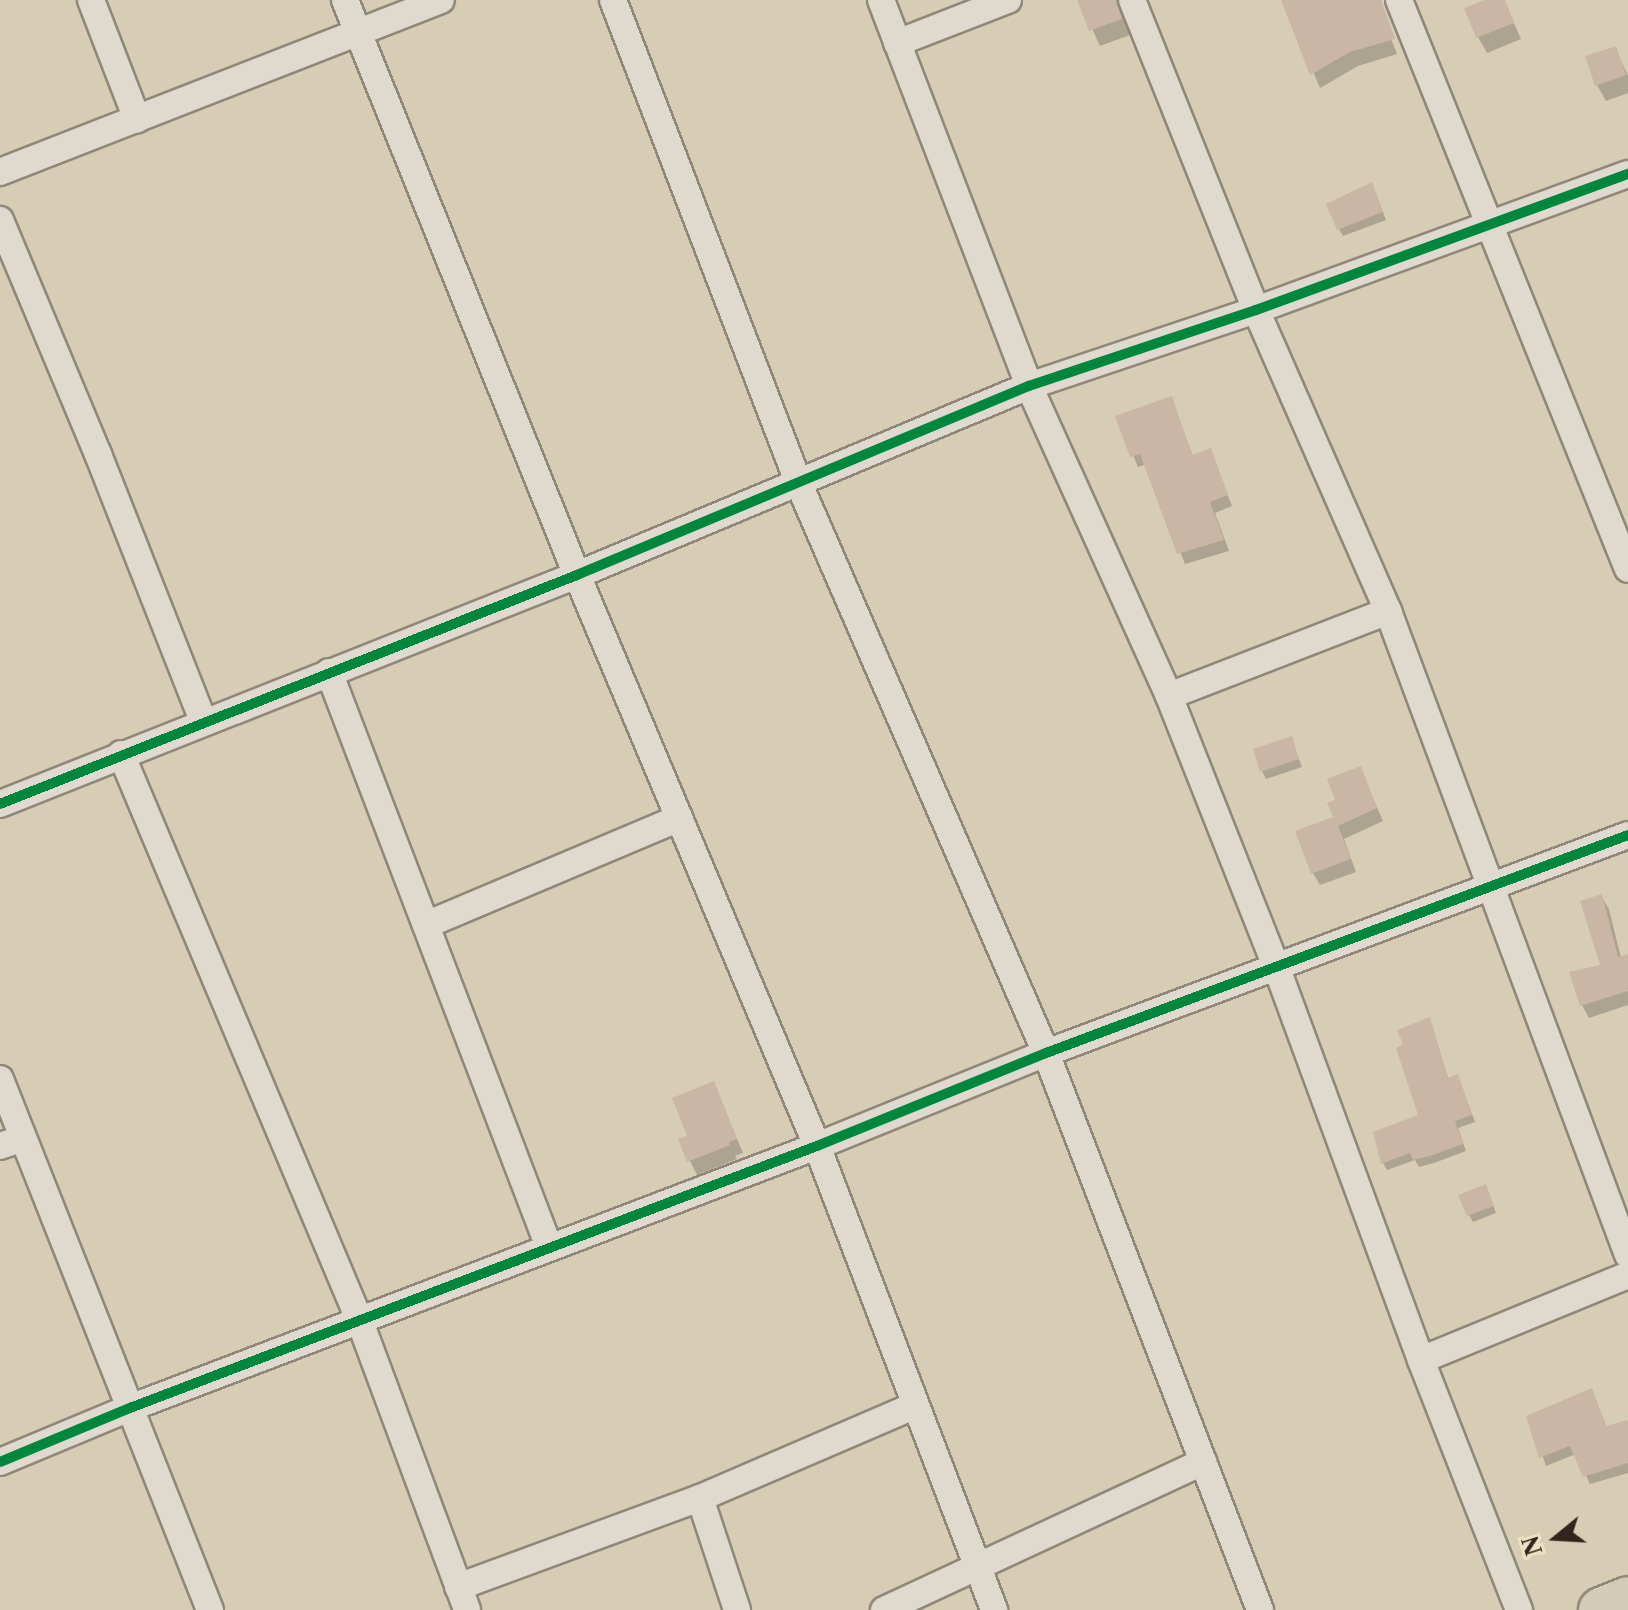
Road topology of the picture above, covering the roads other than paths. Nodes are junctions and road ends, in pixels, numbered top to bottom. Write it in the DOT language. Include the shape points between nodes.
graph roads {
  1 [pos="91,0"];
  2 [pos="345,0"];
  3 [pos="441,0"];
  4 [pos="613,0"];
  5 [pos="881,0"];
  6 [pos="1008,0"];
  7 [pos="1132,0"];
  8 [pos="1399,0"];
  9 [pos="358,33"];
  10 [pos="897,43"];
  11 [pos="137,119"];
  12 [pos="0,172"];
  13 [pos="1628,174"];
  14 [pos="0,220"];
  15 [pos="1488,226"];
  16 [pos="1256,310"];
  17 [pos="1029,386"];
  18 [pos="799,484"];
  19 [pos="1628,569"];
  20 [pos="577,575"];
  21 [pos="1388,611"];
  22 [pos="329,672"];
  23 [pos="1169,696"];
  24 [pos="203,721"];
  25 [pos="121,754"];
  26 [pos="0,804"];
  27 [pos="679,818"];
  28 [pos="1628,835"];
  29 [pos="1493,887"];
  30 [pos="426,925"];
  31 [pos="1276,966"];
  32 [pos="1046,1053"];
  33 [pos="0,1079"];
  34 [pos="12,1142"];
  35 [pos="817,1146"];
  36 [pos="549,1247"];
  37 [pos="1628,1255"];
  38 [pos="1628,1275"];
  39 [pos="359,1319"];
  40 [pos="1421,1360"];
  41 [pos="914,1406"];
  42 [pos="130,1408"];
  43 [pos="0,1462"];
  44 [pos="1203,1462"];
  45 [pos="700,1498"];
  46 [pos="978,1567"];
  47 [pos="463,1598"];
  48 [pos="1628,1599"];
  49 [pos="210,1610"];
  50 [pos="737,1610"];
  51 [pos="884,1610"];
  52 [pos="994,1610"];
  53 [pos="1260,1610"];
  54 [pos="1519,1610"];
  55 [pos="1601,1610"];
  1 -- 11 [label="street"];
  2 -- 9 [label="street"];
  3 -- 9 [label="street"];
  4 -- 18 [label="street"];
  5 -- 10 [label="street"];
  6 -- 10 [label="street"];
  7 -- 16 [label="street"];
  8 -- 15 [label="street"];
  9 -- 11 [label="street"];
  9 -- 20 [label="street"];
  10 -- 17 [label="street"];
  11 -- 12 [label="street"];
  13 -- 15 [label="street"];
  14 -- 24 [label="street"];
  15 -- 16 [label="street"];
  15 -- 19 [label="street"];
  16 -- 17 [label="street"];
  16 -- 21 [label="street"];
  17 -- 18 [label="street"];
  17 -- 23 [label="street"];
  18 -- 20 [label="street"];
  18 -- 32 [label="street"];
  20 -- 22 [label="street"];
  20 -- 27 [label="street"];
  21 -- 23 [label="street"];
  21 -- 29 [label="street"];
  22 -- 24 [label="street"];
  22 -- 30 [label="street"];
  23 -- 31 [label="street"];
  24 -- 25 [label="street"];
  25 -- 26 [label="street"];
  25 -- 39 [label="street"];
  27 -- 30 [label="street"];
  27 -- 35 [label="street"];
  28 -- 29 [label="street"];
  29 -- 31 [label="street"];
  29 -- 37 [label="street"];
  30 -- 36 [label="street"];
  31 -- 32 [label="street"];
  31 -- 40 [label="street"];
  32 -- 35 [label="street"];
  32 -- 44 [label="street"];
  33 -- 34 [label="street"];
  34 -- 42 [label="street"];
  35 -- 36 [label="street"];
  35 -- 41 [label="street"];
  36 -- 39 [label="street"];
  38 -- 40 [label="street"];
  39 -- 42 [label="street"];
  39 -- 47 [label="street"];
  40 -- 54 [label="street"];
  41 -- 45 [label="street"];
  41 -- 46 [label="street"];
  42 -- 43 [label="street"];
  42 -- 49 [label="street"];
  44 -- 46 [label="street"];
  44 -- 53 [label="street"];
  45 -- 47 [label="street"];
  45 -- 50 [label="street"];
  46 -- 51 [label="street"];
  46 -- 52 [label="street"];
  48 -- 55 [label="highway"];
}
